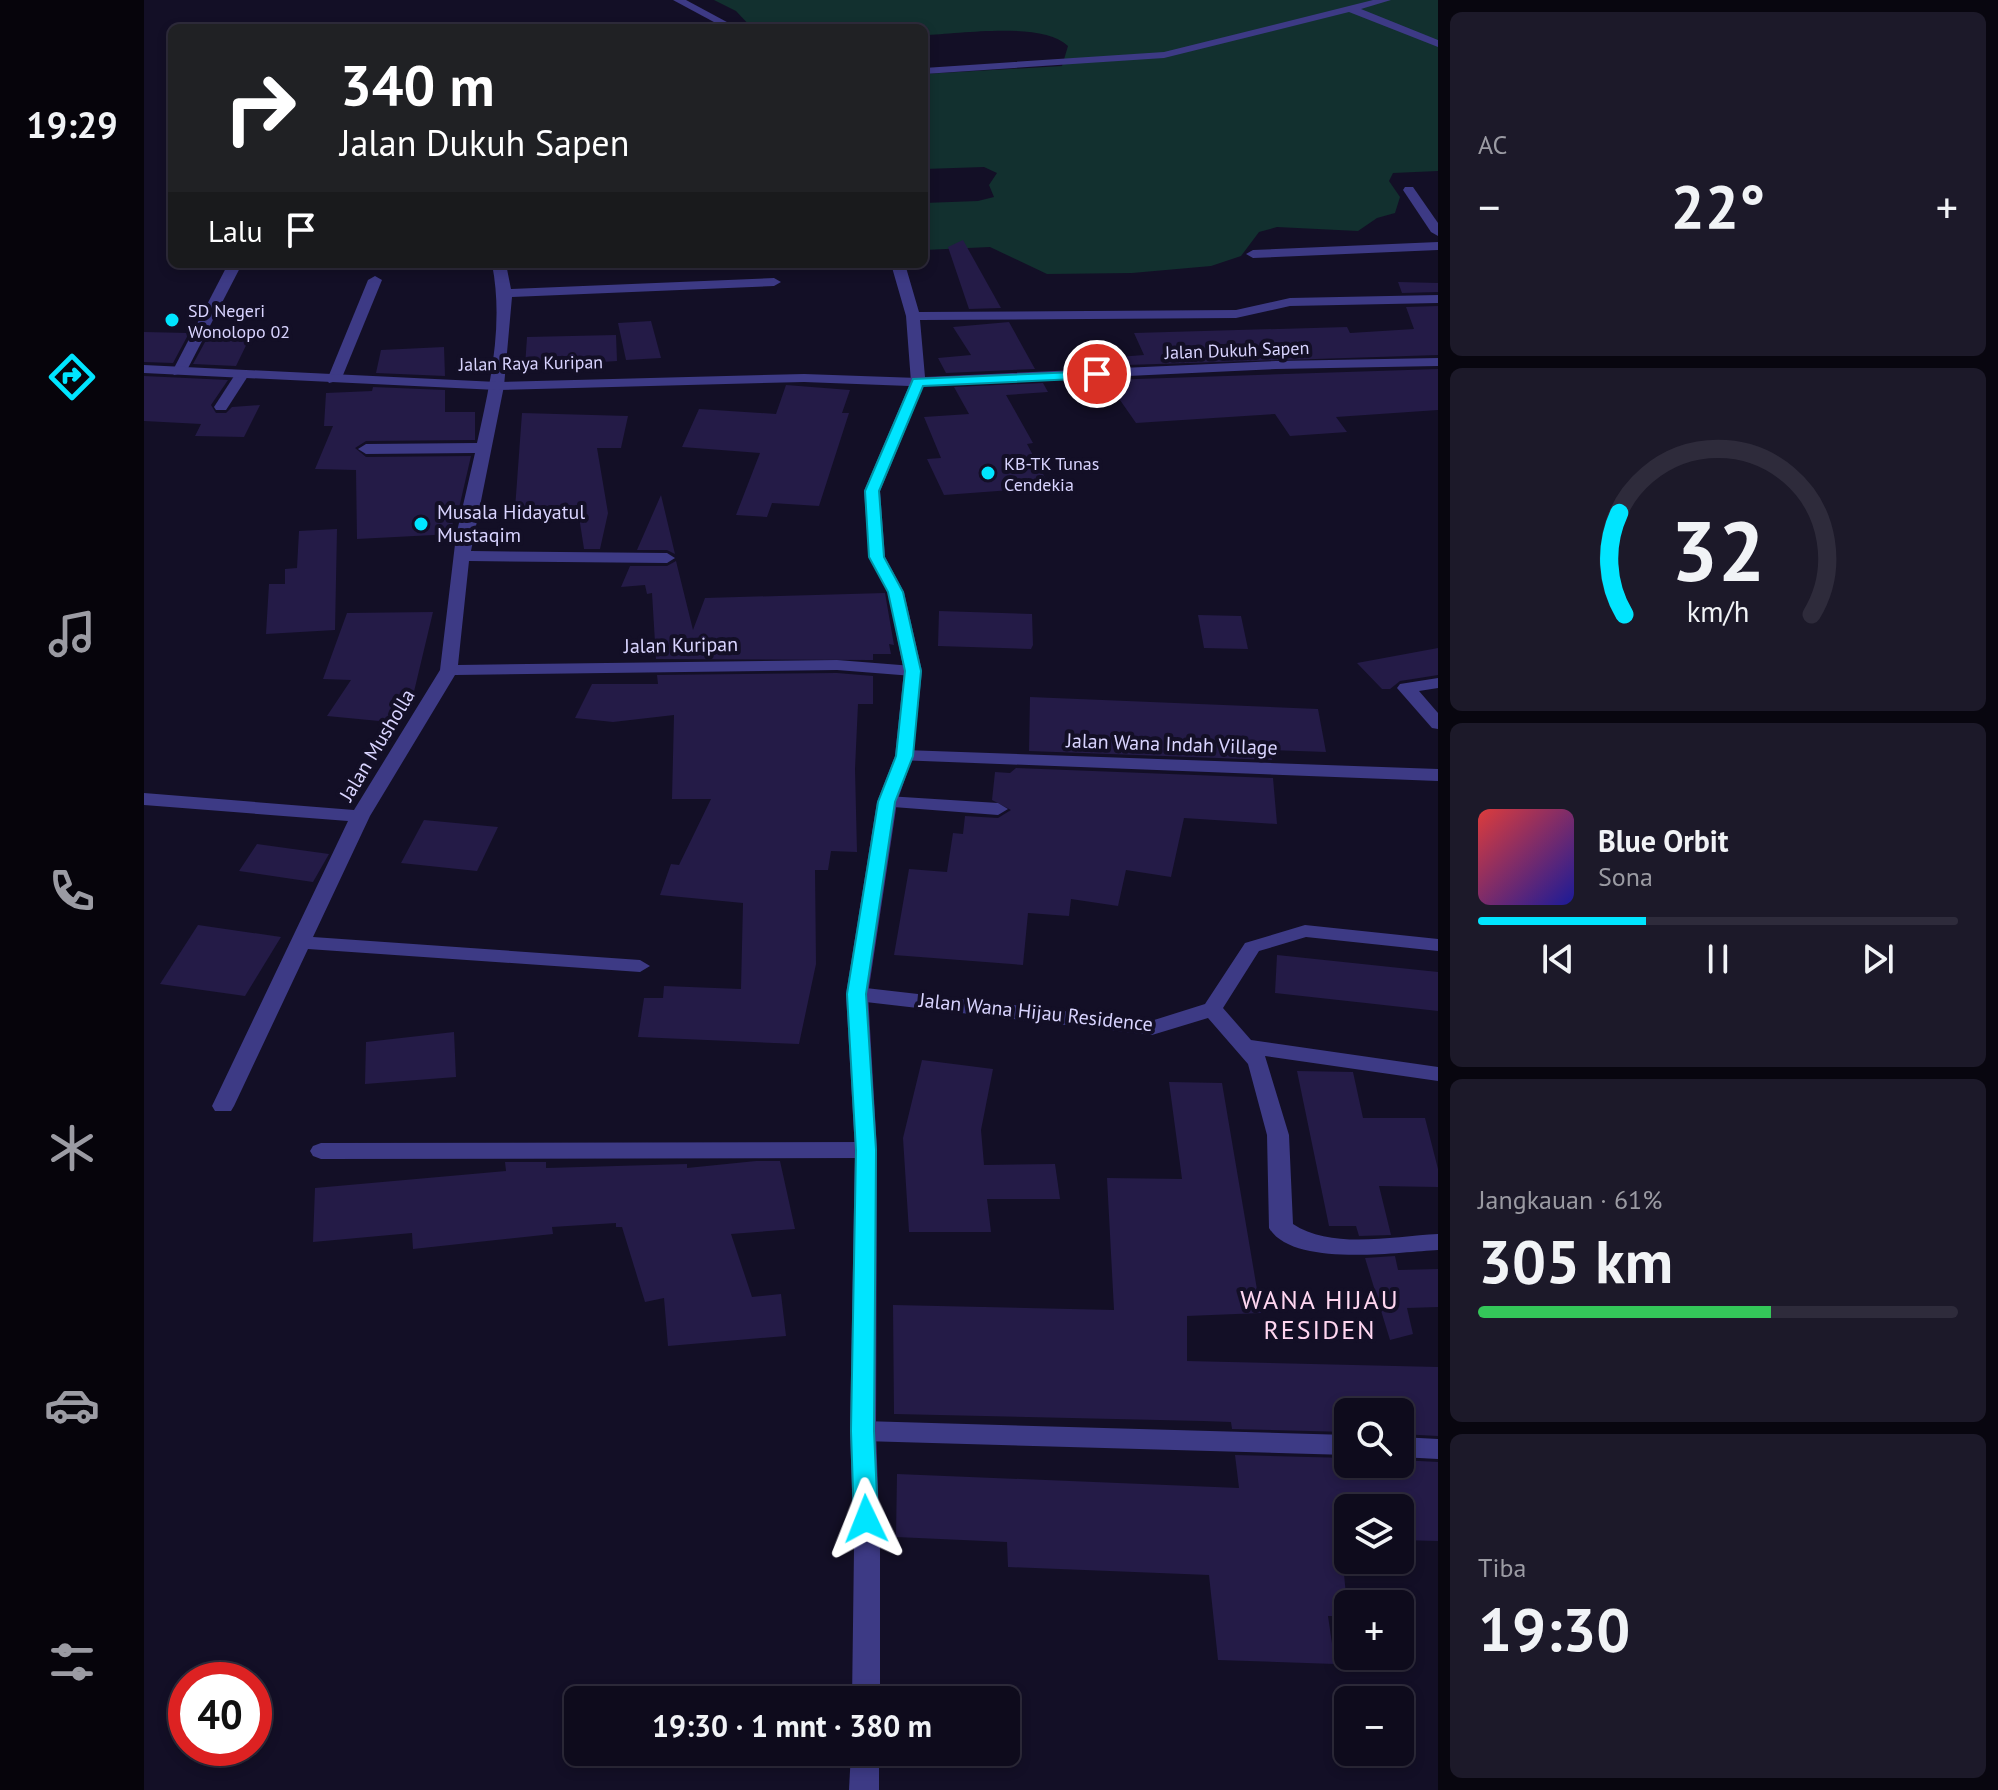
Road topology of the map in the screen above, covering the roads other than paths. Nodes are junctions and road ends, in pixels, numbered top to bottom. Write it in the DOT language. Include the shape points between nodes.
graph roads {
  1 [pos="678,0"];
  2 [pos="1386,0"];
  3 [pos="1359,8"];
  4 [pos="725,24"];
  5 [pos="1438,44"];
  6 [pos="928,71"];
  7 [pos="1409,190"];
  8 [pos="1438,232"];
  9 [pos="1438,246"];
  10 [pos="1253,254"];
  11 [pos="233,268"];
  12 [pos="500,268"];
  13 [pos="899,268"];
  14 [pos="375,280"];
  15 [pos="774,282"];
  16 [pos="505,293"];
  17 [pos="1438,299"];
  18 [pos="913,316"];
  19 [pos="1438,362"];
  20 [pos="144,369"];
  21 [pos="179,372"];
  22 [pos="241,376"];
  23 [pos="334,380"];
  24 [pos="918,382"];
  25 [pos="497,386"];
  26 [pos="221,407"];
  27 [pos="482,448"];
  28 [pos="366,449"];
  29 [pos="462,556"];
  30 [pos="667,558"];
  31 [pos="449,670"];
  32 [pos="913,671"];
  33 [pos="1438,683"];
  34 [pos="1438,724"];
  35 [pos="904,756"];
  36 [pos="1438,775"];
  37 [pos="144,799"];
  38 [pos="887,802"];
  39 [pos="998,809"];
  40 [pos="360,816"];
  41 [pos="301,942"];
  42 [pos="1438,945"];
  43 [pos="640,966"];
  44 [pos="857,994"];
  45 [pos="1212,1009"];
  46 [pos="1244,1046"];
  47 [pos="1438,1076"];
  48 [pos="223,1106"];
  49 [pos="866,1150"];
  50 [pos="321,1151"];
  51 [pos="1438,1242"];
  52 [pos="863,1431"];
  53 [pos="1334,1445"];
  54 [pos="1414,1448"];
  55 [pos="1438,1449"];
  56 [pos="866,1686"];
  57 [pos="865,1766"];
  58 [pos="864,1790"];
  1 -- 4 [label="street"];
  2 -- 3 [label="street"];
  3 -- 5 [label="street"];
  3 -- 6 [label="street" via="1164,55"];
  7 -- 8 [label="street"];
  9 -- 10 [label="street"];
  11 -- 21 [label="street"];
  12 -- 16 [label="street"];
  13 -- 18 [label="street"];
  14 -- 23 [label="street"];
  15 -- 16 [label="street"];
  16 -- 25 [label="street"];
  17 -- 18 [label="street" via="1290,302 1236,314"];
  18 -- 24 [label="street"];
  19 -- 24 [label="street, Jalan Dukuh Sapen"];
  20 -- 21 [label="street, Jalan Raya Kuripan"];
  21 -- 22 [label="street, Jalan Raya Kuripan"];
  22 -- 23 [label="street, Jalan Raya Kuripan"];
  22 -- 26 [label="street"];
  23 -- 25 [label="street, Jalan Raya Kuripan"];
  24 -- 25 [label="street, Jalan Raya Kuripan" via="804,378"];
  24 -- 32 [label="street" via="872,491 877,557 896,592"];
  25 -- 27 [label="street, Jalan Musholla"];
  27 -- 28 [label="street"];
  27 -- 29 [label="street, Jalan Musholla"];
  29 -- 30 [label="street"];
  29 -- 31 [label="street, Jalan Musholla"];
  31 -- 32 [label="street, Jalan Kuripan" via="837,665"];
  31 -- 40 [label="street, Jalan Musholla"];
  32 -- 35 [label="street"];
  33 -- 34 [label="street" via="1406,688"];
  35 -- 36 [label="street, Jalan Wana Indah Village"];
  35 -- 38 [label="street"];
  37 -- 40 [label="street"];
  38 -- 39 [label="street"];
  38 -- 44 [label="street"];
  40 -- 41 [label="street, Jalan Musholla"];
  41 -- 43 [label="street"];
  41 -- 48 [label="street, Jalan Musholla"];
  42 -- 45 [label="street" via="1305,931 1252,947"];
  44 -- 45 [label="street, Jalan Wana Hijau Residence" via="1152,1028"];
  44 -- 49 [label="street"];
  45 -- 46 [label="street"];
  46 -- 47 [label="street"];
  46 -- 51 [label="street" via="1258,1062 1278,1135 1281,1228 1321,1245"];
  49 -- 50 [label="street"];
  49 -- 52 [label="street"];
  52 -- 53 [label="street"];
  52 -- 56 [label="street"];
  54 -- 55 [label="street"];
  57 -- 58 [label="street"];
}
